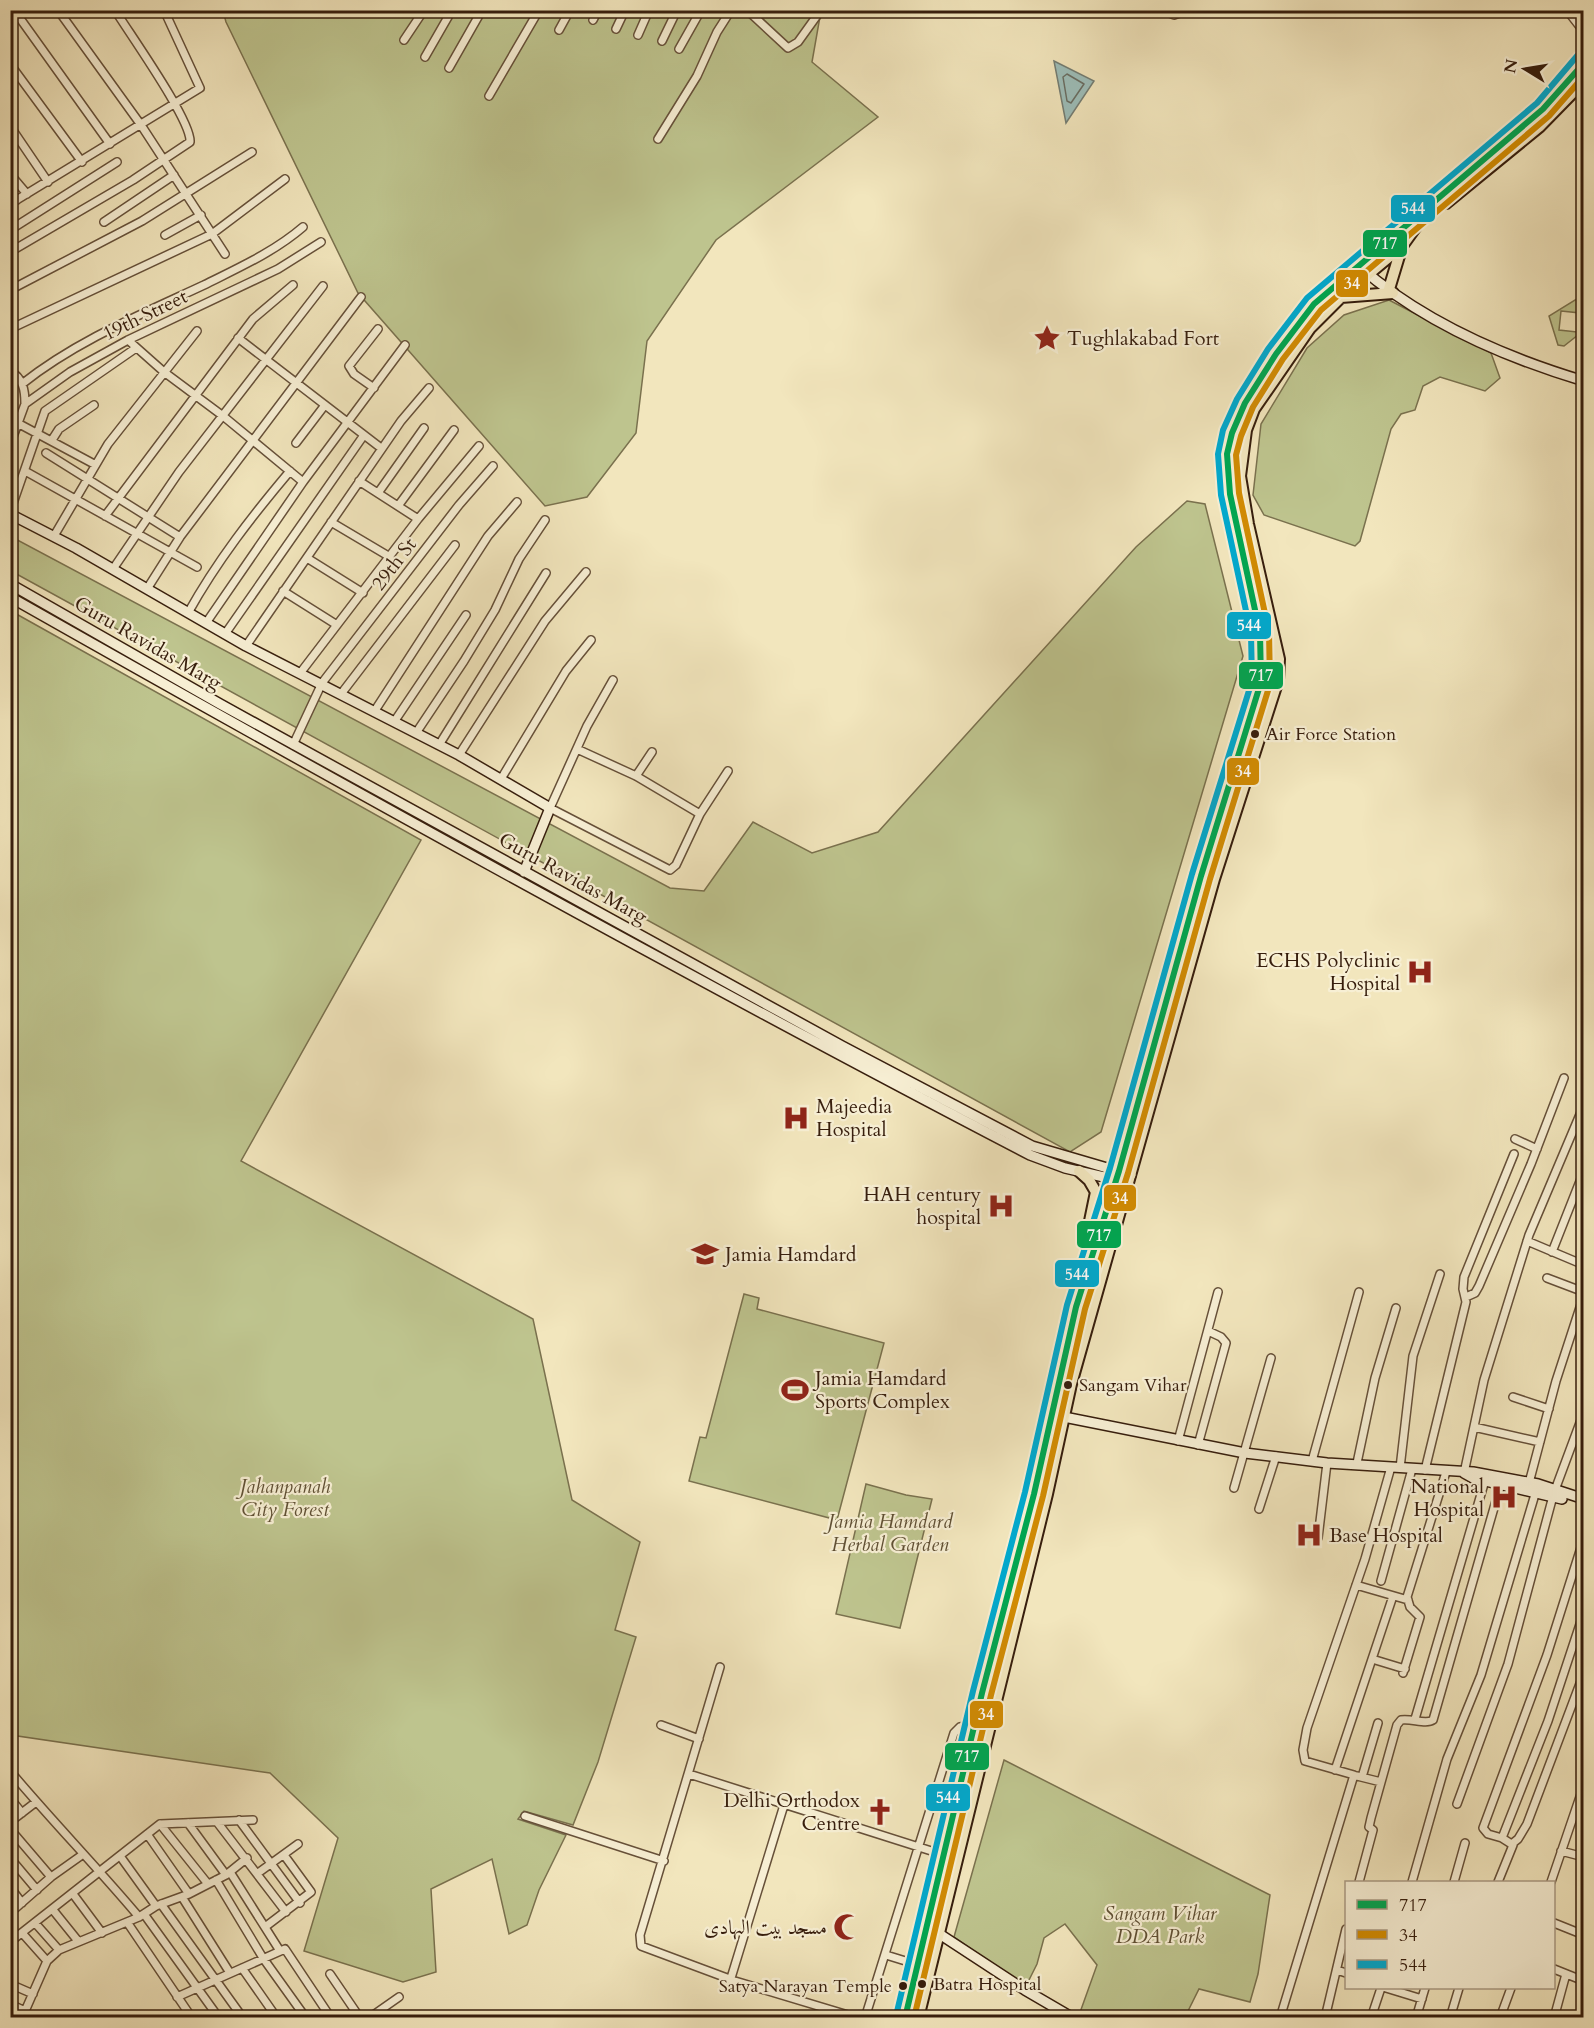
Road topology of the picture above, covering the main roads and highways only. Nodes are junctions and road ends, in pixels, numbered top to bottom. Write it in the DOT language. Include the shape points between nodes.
graph roads {
  1 [pos="1584,62"];
  2 [pos="1584,81"];
  3 [pos="1402,246"];
  4 [pos="1364,271"];
  5 [pos="1391,291"];
  6 [pos="1341,297"];
  7 [pos="1584,381"];
  8 [pos="10,513"];
  9 [pos="1248,524"];
  10 [pos="1236,525"];
  11 [pos="10,584"];
  12 [pos="10,597"];
  13 [pos="524,872"];
  14 [pos="1079,1172"];
  15 [pos="1117,1176"];
  16 [pos="1130,1179"];
  17 [pos="1091,1254"];
  18 [pos="1064,1417"];
  19 [pos="1502,1480"];
  20 [pos="1036,1485"];
  21 [pos="1048,1487"];
  22 [pos="1554,1493"];
  23 [pos="1584,1499"];
  24 [pos="1584,1505"];
  25 [pos="937,1934"];
  26 [pos="905,2018"];
  27 [pos="918,2018"];
  28 [pos="1068,2018"];
  29 [pos="1073,2018"];
  1 -- 4 [label="main road" via="1543,109 1433,201"];
  2 -- 3 [label="main road" via="1539,127 1446,204 1425,214"];
  3 -- 4 [label="main road"];
  3 -- 5 [label="main road"];
  4 -- 5 [label="main road"];
  4 -- 6 [label="main road"];
  4 -- 10 [label="main road" via="1314,304 1245,403 1227,454"];
  5 -- 6 [label="main road"];
  5 -- 7 [label="main road" via="1499,351"];
  6 -- 9 [label="main road" via="1291,351 1254,409 1246,430 1240,476"];
  8 -- 13 [label="main road" via="246,646 459,755 550,808"];
  9 -- 10 [label="main road"];
  9 -- 16 [label="main road" via="1279,659 1278,680 1214,879"];
  10 -- 15 [label="main road" via="1260,633 1261,682 1201,876"];
  11 -- 13 [label="main road, Guru Ravidas Marg"];
  12 -- 14 [label="main road, Guru Ravidas Marg" via="822,1047 1029,1155"];
  13 -- 15 [label="main road, Guru Ravidas Marg" via="1032,1146"];
  14 -- 15 [label="main road, Guru Ravidas Marg"];
  14 -- 17 [label="main road" via="1096,1192 1088,1234"];
  15 -- 16 [label="main road, Guru Ravidas Marg"];
  15 -- 17 [label="main road"];
  16 -- 18 [label="main road"];
  17 -- 20 [label="main road"];
  18 -- 19 [label="main road" via="1245,1453"];
  18 -- 21 [label="main road"];
  19 -- 22 [label="main road"];
  19 -- 22 [label="main road" via="1529,1483"];
  20 -- 21 [label="main road"];
  20 -- 26 [label="main road"];
  21 -- 25 [label="main road"];
  22 -- 23 [label="main road"];
  22 -- 24 [label="main road"];
  25 -- 27 [label="main road"];
  25 -- 28 [label="main road"];
  25 -- 29 [label="main road"];
}
